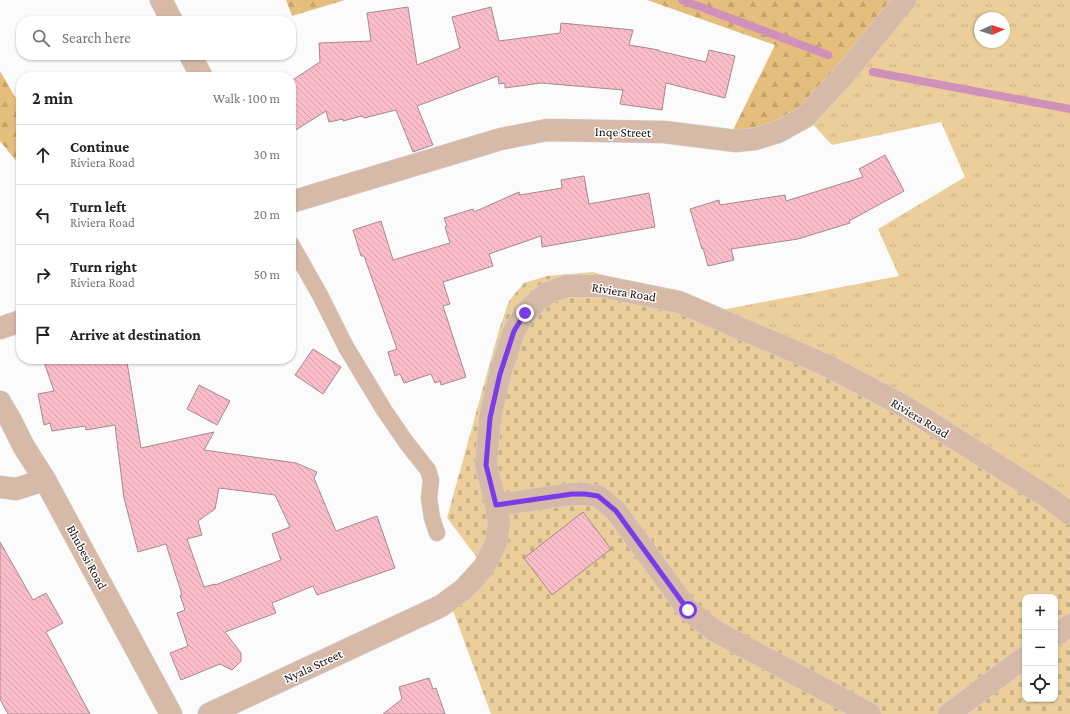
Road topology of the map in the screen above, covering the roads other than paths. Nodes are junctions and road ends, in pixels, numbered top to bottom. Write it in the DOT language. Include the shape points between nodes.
graph roads {
  1 [pos="161,0"];
  2 [pos="905,0"];
  3 [pos="169,16"];
  4 [pos="193,60"];
  5 [pos="199,72"];
  6 [pos="296,200"];
  7 [pos="296,253"];
  8 [pos="16,323"];
  9 [pos="0,328"];
  10 [pos="0,402"];
  11 [pos="45,480"];
  12 [pos="0,487"];
  13 [pos="496,505"];
  14 [pos="1070,514"];
  15 [pos="437,533"];
  16 [pos="417,618"];
  17 [pos="1070,625"];
  18 [pos="1058,634"];
  19 [pos="1022,659"];
  20 [pos="171,714"];
  21 [pos="209,714"];
  22 [pos="870,714"];
  23 [pos="949,714"];
  1 -- 3 [label="street"];
  2 -- 6 [label="street, Inqe Street" via="805,118 778,132 755,139 736,141 664,132 547,130 501,139"];
  4 -- 5 [label="street"];
  7 -- 15 [label="lane" via="346,348 384,410 428,470 431,480 429,498"];
  8 -- 9 [label="street"];
  10 -- 11 [label="street, Bhubesi Road"];
  11 -- 12 [label="street" via="16,489"];
  11 -- 20 [label="street, Bhubesi Road"];
  13 -- 14 [label="street, Riviera Road" via="486,465 490,418 500,374 514,331 525,313 550,292 567,286 600,286 680,302 826,365 904,406"];
  13 -- 16 [label="street, Riviera Road" via="499,523 496,543 484,567 464,589 441,606"];
  13 -- 22 [label="street" via="572,494 598,496 616,511 688,610 716,631"];
  16 -- 21 [label="street, Nyala Street"];
  17 -- 18 [label="street"];
  19 -- 23 [label="street"];
}
